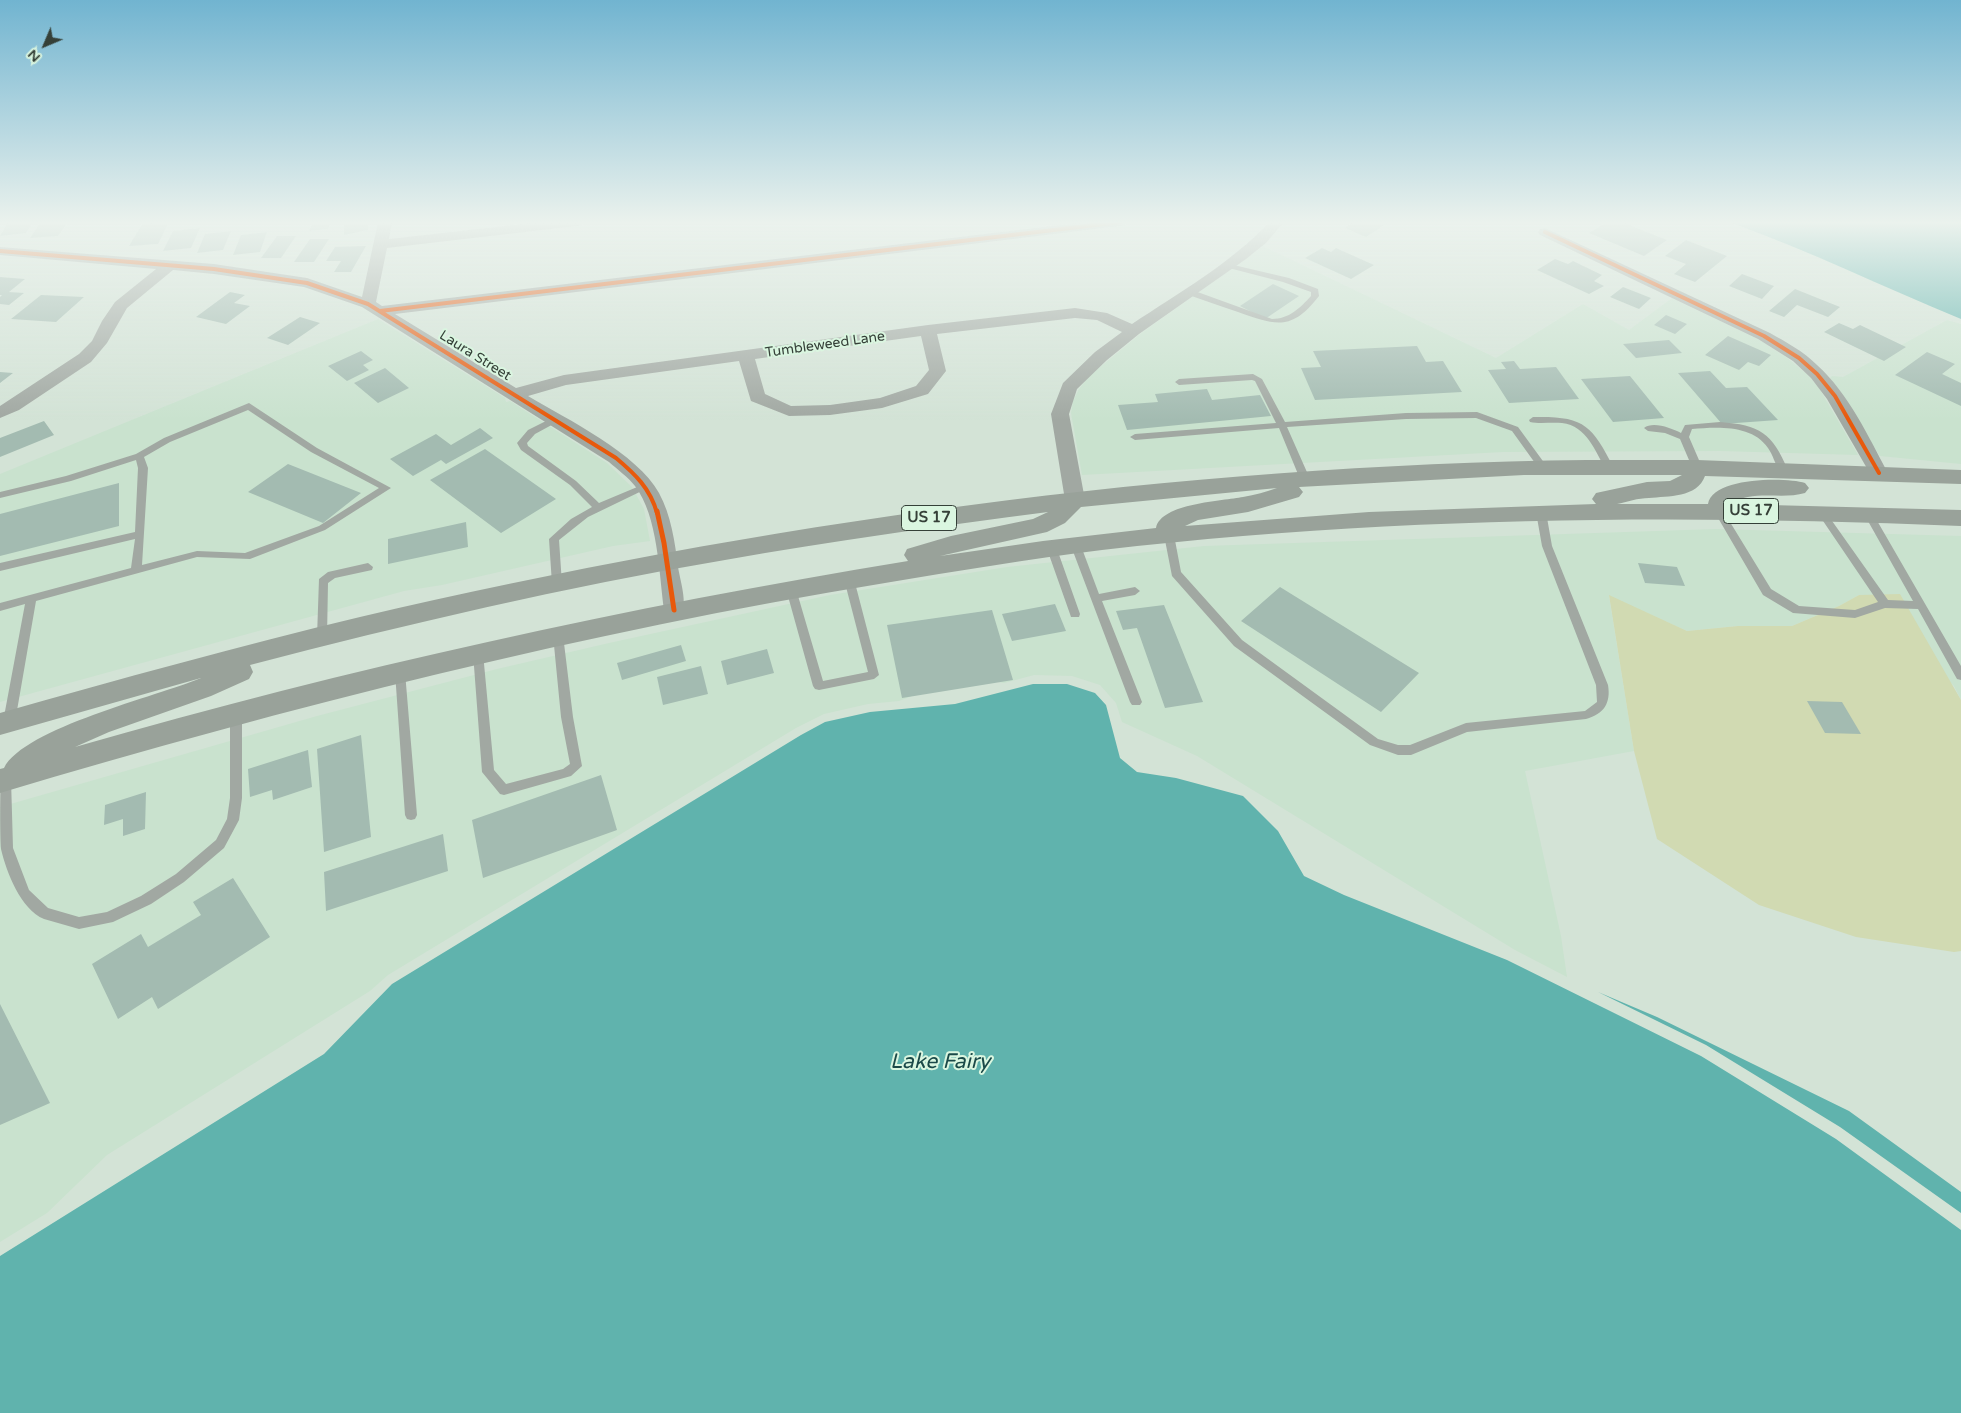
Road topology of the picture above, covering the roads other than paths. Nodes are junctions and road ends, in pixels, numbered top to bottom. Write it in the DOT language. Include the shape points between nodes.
graph roads {
  1 [pos="142,288"];
  2 [pos="321,288"];
  3 [pos="376,288"];
  4 [pos="541,288"];
  5 [pos="1195,288"];
  6 [pos="1308,288"];
  7 [pos="1663,288"];
  8 [pos="1189,292"];
  9 [pos="374,307"];
  10 [pos="928,330"];
  11 [pos="1133,331"];
  12 [pos="746,356"];
  13 [pos="1179,382"];
  14 [pos="515,394"];
  15 [pos="0,412"];
  16 [pos="556,419"];
  17 [pos="1532,420"];
  18 [pos="1282,425"];
  19 [pos="1648,428"];
  20 [pos="1134,437"];
  21 [pos="1684,437"];
  22 [pos="139,456"];
  23 [pos="1696,467"];
  24 [pos="1543,468"];
  25 [pos="1609,468"];
  26 [pos="1783,470"];
  27 [pos="1879,473"];
  28 [pos="1358,475"];
  29 [pos="1961,477"];
  30 [pos="1305,479"];
  31 [pos="645,487"];
  32 [pos="0,495"];
  33 [pos="1075,500"];
  34 [pos="597,506"];
  35 [pos="1719,511"];
  36 [pos="1541,512"];
  37 [pos="1822,513"];
  38 [pos="1869,514"];
  39 [pos="1958,518"];
  40 [pos="140,534"];
  41 [pos="1169,535"];
  42 [pos="1064,547"];
  43 [pos="667,562"];
  44 [pos="0,567"];
  45 [pos="368,567"];
  46 [pos="136,570"];
  47 [pos="844,579"];
  48 [pos="557,584"];
  49 [pos="790,589"];
  50 [pos="1135,591"];
  51 [pos="1096,598"];
  52 [pos="31,599"];
  53 [pos="1886,604"];
  54 [pos="1920,605"];
  55 [pos="0,607"];
  56 [pos="674,610"];
  57 [pos="1075,614"];
  58 [pos="558,635"];
  59 [pos="322,637"];
  60 [pos="478,653"];
  61 [pos="400,672"];
  62 [pos="1961,676"];
  63 [pos="1136,702"];
  64 [pos="236,714"];
  65 [pos="3,728"];
  66 [pos="2,780"];
  67 [pos="411,815"];
  1 -- 15 [label="street" via="121,305 99,343 85,358"];
  2 -- 9 [label="street, Laura Street"];
  3 -- 9 [label="street"];
  4 -- 9 [label="street"];
  5 -- 8 [label="street"];
  6 -- 8 [label="lane" via="1315,291 1314,296 1293,317 1280,322"];
  7 -- 27 [label="street" via="1764,336 1816,373 1829,388"];
  8 -- 11 [label="street"];
  9 -- 14 [label="street, Laura Street"];
  10 -- 11 [label="street, Tumbleweed Lane" via="1075,313 1100,316"];
  10 -- 12 [label="street, Tumbleweed Lane"];
  10 -- 12 [label="street" via="938,371 922,390 882,403 830,410 789,411 758,397"];
  11 -- 33 [label="street" via="1080,375 1063,400 1060,414"];
  12 -- 14 [label="street, Tumbleweed Lane" via="564,380"];
  13 -- 18 [label="lane" via="1258,379"];
  14 -- 16 [label="street, Laura Street"];
  16 -- 31 [label="street, Laura Street" via="616,458"];
  16 -- 34 [label="lane" via="529,434 522,444"];
  17 -- 25 [label="lane" via="1556,419 1586,428"];
  18 -- 20 [label="lane"];
  18 -- 24 [label="lane" via="1406,416 1477,415 1515,429"];
  18 -- 30 [label="lane"];
  19 -- 21 [label="lane" via="1667,430"];
  21 -- 23 [label="lane"];
  21 -- 26 [label="lane" via="1688,427 1712,424 1753,432 1771,444"];
  22 -- 32 [label="lane" via="68,479"];
  22 -- 40 [label="lane" via="143,468"];
  22 -- 46 [label="lane" via="167,440 249,406 314,450 386,488 322,528 246,557 197,554"];
  23 -- 25 [label="main road, US 17"];
  23 -- 26 [label="main road, US 17"];
  23 -- 36 [label="main road" via="1692,480 1674,489 1647,490"];
  24 -- 25 [label="main road, US 17"];
  24 -- 28 [label="main road, US 17"];
  26 -- 27 [label="main road, US 17"];
  27 -- 29 [label="main road, US 17"];
  27 -- 35 [label="main road" via="1802,488 1732,492 1720,500"];
  28 -- 30 [label="main road, US 17"];
  28 -- 41 [label="main road" via="1242,505 1188,513 1168,526"];
  30 -- 33 [label="main road, US 17"];
  31 -- 34 [label="lane"];
  31 -- 43 [label="street, Laura Street" via="655,505"];
  33 -- 43 [label="main road, US 17" via="913,520"];
  33 -- 47 [label="main road" via="1058,517 1039,526 951,544"];
  34 -- 48 [label="lane" via="566,526 554,539"];
  35 -- 36 [label="main road, US 17"];
  35 -- 37 [label="main road, US 17"];
  35 -- 53 [label="lane" via="1767,592 1796,610 1854,614"];
  36 -- 41 [label="main road, US 17"];
  36 -- 41 [label="lane" via="1547,546 1602,685 1603,704 1597,711 1586,715 1466,728 1410,750 1392,749 1374,742 1238,643 1176,572"];
  37 -- 38 [label="main road, US 17"];
  37 -- 53 [label="lane"];
  38 -- 39 [label="main road, US 17"];
  38 -- 54 [label="lane"];
  40 -- 44 [label="lane"];
  40 -- 46 [label="lane"];
  41 -- 42 [label="main road, US 17"];
  42 -- 47 [label="main road, US 17"];
  42 -- 51 [label="lane"];
  42 -- 57 [label="lane"];
  43 -- 48 [label="main road, US 17"];
  43 -- 56 [label="street, Laura Street"];
  45 -- 59 [label="lane" via="332,576 323,582"];
  46 -- 52 [label="lane"];
  47 -- 49 [label="main road, US 17"];
  47 -- 49 [label="lane" via="874,675 819,686"];
  48 -- 59 [label="main road, US 17"];
  49 -- 56 [label="main road, US 17"];
  50 -- 51 [label="lane"];
  51 -- 63 [label="lane"];
  52 -- 55 [label="lane"];
  52 -- 65 [label="lane"];
  53 -- 54 [label="lane"];
  54 -- 62 [label="lane"];
  56 -- 58 [label="main road, US 17"];
  58 -- 60 [label="main road, US 17"];
  58 -- 60 [label="lane" via="576,766 567,773 504,790 488,772"];
  59 -- 65 [label="main road, US 17" via="174,675"];
  59 -- 66 [label="main road" via="190,693 84,729 39,752"];
  60 -- 61 [label="main road, US 17"];
  61 -- 64 [label="main road, US 17"];
  61 -- 67 [label="lane"];
  64 -- 66 [label="main road, US 17"];
  64 -- 66 [label="lane" via="236,798 233,820 220,844 180,878 146,900 108,918 79,923 44,913 24,894 7,848"];
}
